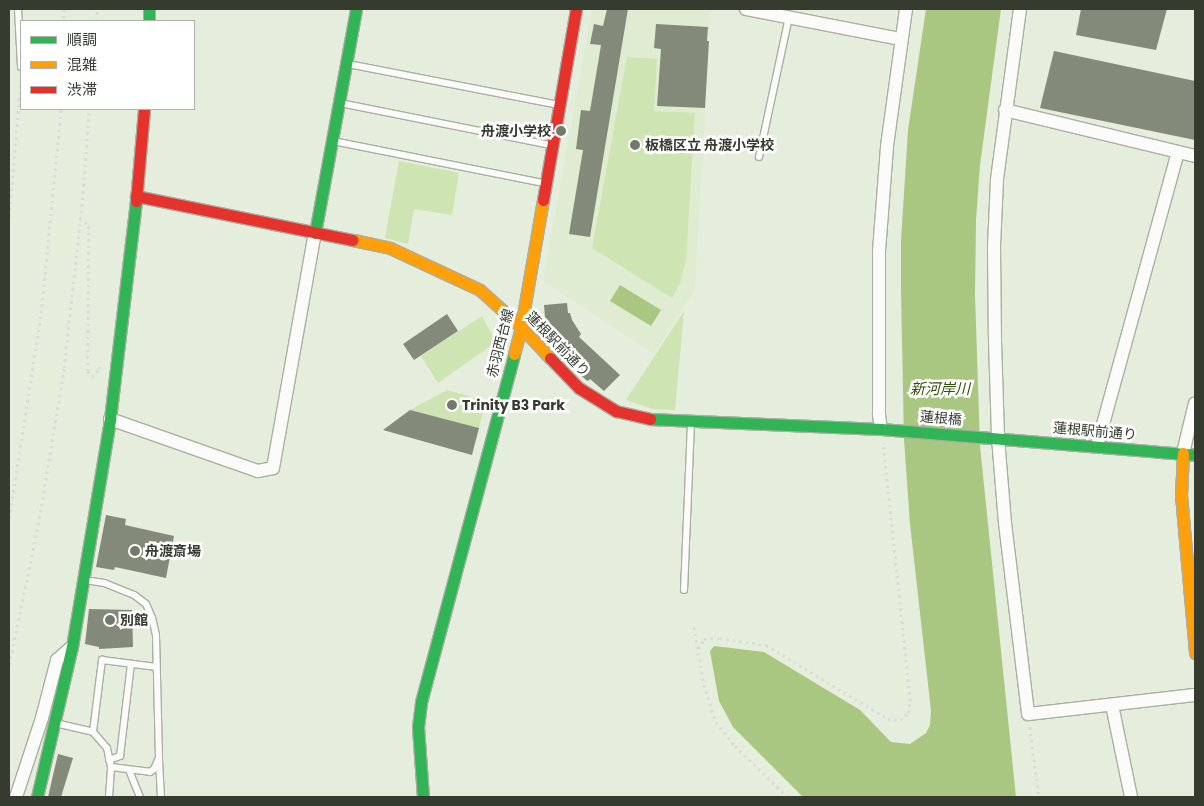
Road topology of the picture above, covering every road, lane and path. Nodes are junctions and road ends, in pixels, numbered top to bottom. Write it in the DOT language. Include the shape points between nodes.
graph roads {
  1 [pos="18,9"];
  2 [pos="356,9"];
  3 [pos="576,9"];
  4 [pos="746,9"];
  5 [pos="906,9"];
  6 [pos="1020,9"];
  7 [pos="789,18"];
  8 [pos="900,39"];
  9 [pos="20,48"];
  10 [pos="346,63"];
  11 [pos="20,80"];
  12 [pos="339,103"];
  13 [pos="560,105"];
  14 [pos="61,110"];
  15 [pos="89,110"];
  16 [pos="144,110"];
  17 [pos="1005,110"];
  18 [pos="332,140"];
  19 [pos="553,146"];
  20 [pos="1178,152"];
  21 [pos="1195,156"];
  22 [pos="759,157"];
  23 [pos="546,183"];
  24 [pos="136,196"];
  25 [pos="9,217"];
  26 [pos="80,218"];
  27 [pos="315,233"];
  28 [pos="521,327"];
  29 [pos="101,361"];
  30 [pos="1195,403"];
  31 [pos="110,419"];
  32 [pos="691,422"];
  33 [pos="884,429"];
  34 [pos="995,438"];
  35 [pos="1097,446"];
  36 [pos="1189,454"];
  37 [pos="9,518"];
  38 [pos="83,580"];
  39 [pos="684,590"];
  40 [pos="694,627"];
  41 [pos="72,647"];
  42 [pos="698,649"];
  43 [pos="1195,653"];
  44 [pos="131,664"];
  45 [pos="9,665"];
  46 [pos="157,667"];
  47 [pos="1195,695"];
  48 [pos="1112,705"];
  49 [pos="1028,714"];
  50 [pos="54,722"];
  51 [pos="93,732"];
  52 [pos="159,758"];
  53 [pos="110,760"];
  54 [pos="111,767"];
  55 [pos="129,770"];
  56 [pos="16,797"];
  57 [pos="36,797"];
  58 [pos="109,797"];
  59 [pos="140,797"];
  60 [pos="161,797"];
  61 [pos="423,797"];
  62 [pos="788,797"];
  63 [pos="1039,797"];
  64 [pos="1131,797"];
  1 -- 9 [label="lane"];
  2 -- 10 [label="street"];
  3 -- 13 [label="street, 赤羽西台線"];
  4 -- 7 [label="street"];
  5 -- 8 [label="street"];
  6 -- 17 [label="street"];
  7 -- 8 [label="street"];
  7 -- 22 [label="lane"];
  8 -- 33 [label="street" via="879,251 879,414"];
  10 -- 12 [label="street"];
  10 -- 13 [label="lane"];
  11 -- 25 [label="path"];
  12 -- 18 [label="street"];
  12 -- 19 [label="lane"];
  13 -- 19 [label="street, 赤羽西台線"];
  14 -- 37 [label="path" via="41,313"];
  15 -- 26 [label="path"];
  16 -- 24 [label="street"];
  17 -- 20 [label="street"];
  17 -- 34 [label="street" via="994,246"];
  18 -- 23 [label="lane"];
  18 -- 27 [label="street"];
  19 -- 23 [label="street, 赤羽西台線"];
  20 -- 21 [label="street"];
  20 -- 35 [label="street"];
  23 -- 28 [label="street, 赤羽西台線"];
  24 -- 27 [label="street, 蓮根駅前通り"];
  24 -- 31 [label="street"];
  26 -- 29 [label="path" via="89,226 88,371 92,377"];
  26 -- 45 [label="path" via="64,368 38,525"];
  27 -- 28 [label="street, 蓮根駅前通り" via="390,248 464,281 480,290"];
  27 -- 31 [label="street" via="273,468 258,472"];
  28 -- 32 [label="street, 蓮根駅前通り" via="573,382 604,404 643,419"];
  28 -- 61 [label="street, 赤羽西台線" via="421,702 418,727"];
  30 -- 36 [label="street"];
  31 -- 38 [label="street"];
  32 -- 33 [label="street, 蓮根駅前通り"];
  32 -- 39 [label="lane"];
  33 -- 34 [label="street, 蓮根橋"];
  33 -- 42 [label="path" via="910,701 908,713 900,720 888,720 766,645 720,638 704,639"];
  34 -- 35 [label="street, 蓮根駅前通り"];
  34 -- 49 [label="street"];
  35 -- 36 [label="street, 蓮根駅前通り"];
  36 -- 43 [label="street" via="1181,495"];
  38 -- 41 [label="street"];
  38 -- 46 [label="lane" via="118,588 146,604 156,636"];
  40 -- 42 [label="path"];
  41 -- 50 [label="street"];
  41 -- 56 [label="street" via="57,660"];
  42 -- 62 [label="path" via="704,685 716,722 735,746"];
  44 -- 46 [label="lane"];
  44 -- 51 [label="lane" via="102,660"];
  44 -- 53 [label="lane" via="120,756"];
  46 -- 52 [label="lane"];
  47 -- 48 [label="street"];
  48 -- 49 [label="street"];
  48 -- 64 [label="street"];
  49 -- 63 [label="path"];
  50 -- 51 [label="lane"];
  50 -- 57 [label="street"];
  51 -- 53 [label="lane" via="107,748"];
  52 -- 55 [label="lane" via="150,772"];
  52 -- 60 [label="lane"];
  53 -- 54 [label="lane"];
  54 -- 55 [label="lane"];
  54 -- 58 [label="lane"];
  55 -- 59 [label="lane"];
}
